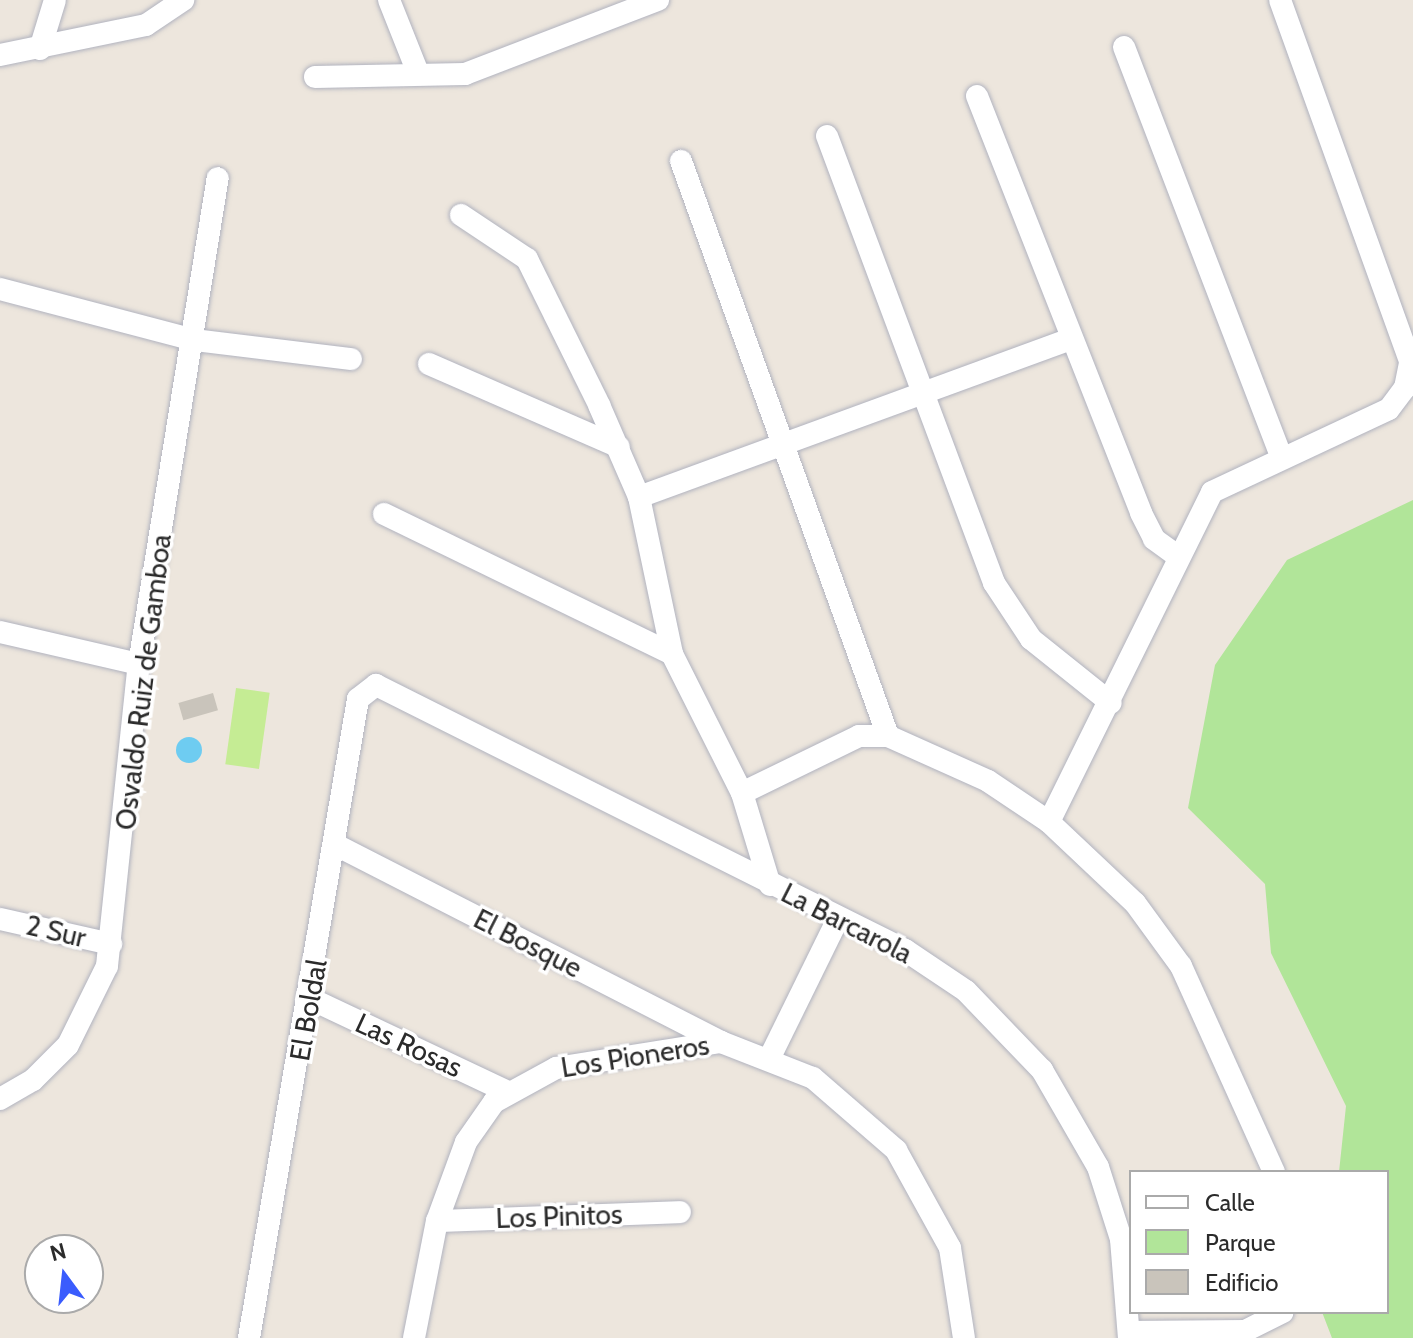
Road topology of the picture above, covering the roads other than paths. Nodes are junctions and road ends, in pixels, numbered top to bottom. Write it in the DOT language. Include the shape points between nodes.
graph roads {
  1 [pos="55,0"];
  2 [pos="183,0"];
  3 [pos="389,0"];
  4 [pos="1280,0"];
  5 [pos="649,1"];
  6 [pos="1124,47"];
  7 [pos="40,49"];
  8 [pos="0,55"];
  9 [pos="418,73"];
  10 [pos="315,77"];
  11 [pos="977,96"];
  12 [pos="827,136"];
  13 [pos="681,161"];
  14 [pos="218,178"];
  15 [pos="461,215"];
  16 [pos="0,289"];
  17 [pos="1071,339"];
  18 [pos="194,340"];
  19 [pos="1413,348"];
  20 [pos="351,359"];
  21 [pos="429,364"];
  22 [pos="1412,367"];
  23 [pos="922,393"];
  24 [pos="785,444"];
  25 [pos="619,447"];
  26 [pos="1281,457"];
  27 [pos="639,497"];
  28 [pos="384,514"];
  29 [pos="1177,556"];
  30 [pos="0,632"];
  31 [pos="672,654"];
  32 [pos="139,664"];
  33 [pos="368,685"];
  34 [pos="1111,703"];
  35 [pos="888,736"];
  36 [pos="742,793"];
  37 [pos="1049,822"];
  38 [pos="334,844"];
  39 [pos="770,885"];
  40 [pos="0,919"];
  41 [pos="838,919"];
  42 [pos="111,944"];
  43 [pos="311,999"];
  44 [pos="721,1042"];
  45 [pos="770,1057"];
  46 [pos="506,1091"];
  47 [pos="0,1099"];
  48 [pos="1273,1170"];
  49 [pos="680,1212"];
  50 [pos="437,1221"];
  51 [pos="1279,1314"];
  52 [pos="1129,1335"];
  53 [pos="249,1338"];
  54 [pos="414,1338"];
  55 [pos="964,1338"];
  1 -- 7 [label="street"];
  2 -- 7 [label="street" via="146,25"];
  3 -- 9 [label="street"];
  4 -- 22 [label="street"];
  5 -- 9 [label="street" via="553,46 465,74"];
  6 -- 26 [label="street"];
  7 -- 8 [label="street"];
  9 -- 10 [label="street"];
  11 -- 17 [label="street"];
  12 -- 23 [label="street"];
  13 -- 24 [label="street"];
  14 -- 18 [label="street, Osvaldo Ruiz de Gamboa"];
  15 -- 25 [label="street" via="527,259"];
  16 -- 18 [label="street"];
  17 -- 23 [label="street"];
  17 -- 29 [label="street" via="1149,530"];
  18 -- 20 [label="street"];
  18 -- 32 [label="street, Osvaldo Ruiz de Gamboa"];
  19 -- 22 [label="street"];
  21 -- 25 [label="street"];
  22 -- 26 [label="street" via="1389,409"];
  23 -- 24 [label="street"];
  23 -- 34 [label="street" via="994,583 1031,639"];
  24 -- 27 [label="street"];
  24 -- 35 [label="street"];
  25 -- 27 [label="street"];
  26 -- 29 [label="street" via="1212,492"];
  27 -- 31 [label="street"];
  28 -- 31 [label="street"];
  29 -- 34 [label="street"];
  30 -- 32 [label="street"];
  31 -- 36 [label="street"];
  32 -- 42 [label="street, Osvaldo Ruiz de Gamboa"];
  33 -- 38 [label="street, El Boldal" via="358,699"];
  33 -- 39 [label="street, La Barcarola"];
  34 -- 37 [label="street"];
  35 -- 36 [label="street" via="859,736"];
  35 -- 37 [label="street" via="977,776"];
  36 -- 39 [label="street"];
  37 -- 48 [label="street" via="1135,903 1181,966"];
  38 -- 43 [label="street, El Boldal"];
  38 -- 44 [label="street, El Bosque"];
  39 -- 41 [label="street, La Barcarola"];
  40 -- 42 [label="street, 2 Sur"];
  41 -- 45 [label="street"];
  41 -- 52 [label="street, La Barcarola" via="905,950 966,991 1056,1090 1111,1203 1127,1276"];
  42 -- 47 [label="street, Osvaldo Ruiz de Gamboa" via="92,1006 68,1045 33,1080"];
  43 -- 46 [label="street, Las Rosas"];
  43 -- 53 [label="street, El Boldal"];
  44 -- 45 [label="street, Los Pioneros"];
  44 -- 46 [label="street, Los Pioneros" via="556,1068"];
  45 -- 55 [label="street, Los Pioneros" via="857,1110 912,1173 950,1248"];
  46 -- 50 [label="street, Los Pioneros" via="473,1128"];
  49 -- 50 [label="street, Los Pinitos"];
  50 -- 54 [label="street, Los Pioneros"];
  51 -- 52 [label="street" via="1245,1331"];
}
